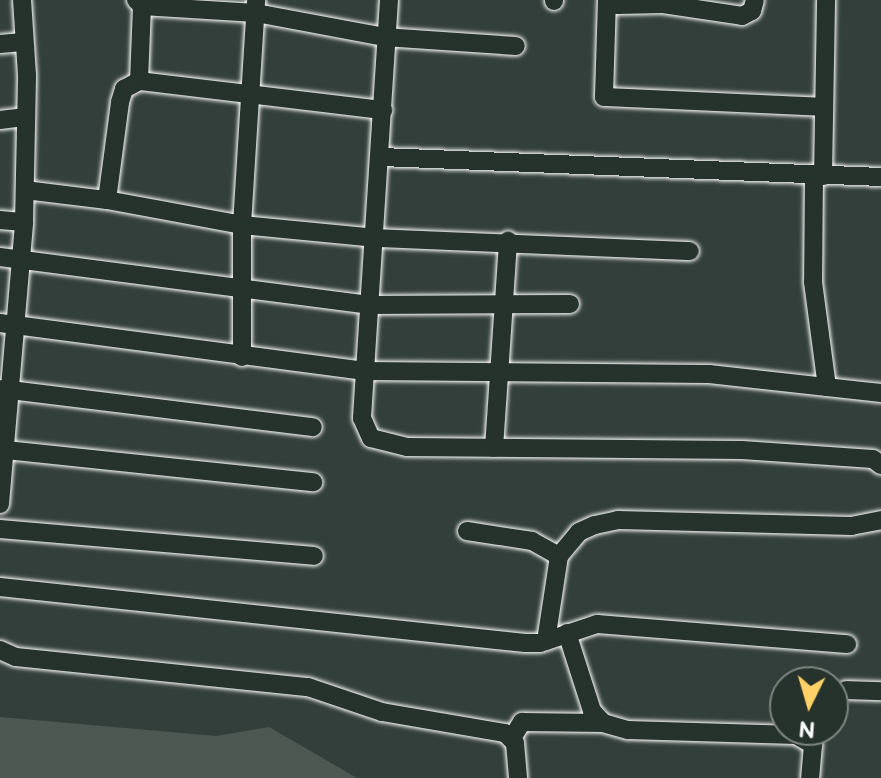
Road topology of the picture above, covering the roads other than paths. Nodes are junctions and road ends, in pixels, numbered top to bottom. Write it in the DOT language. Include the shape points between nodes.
graph roads {
  1 [pos="22,0"];
  2 [pos="389,0"];
  3 [pos="608,0"];
  4 [pos="755,0"];
  5 [pos="826,0"];
  6 [pos="139,3"];
  7 [pos="256,7"];
  8 [pos="384,37"];
  9 [pos="23,42"];
  10 [pos="0,44"];
  11 [pos="516,46"];
  12 [pos="139,81"];
  13 [pos="252,94"];
  14 [pos="823,107"];
  15 [pos="383,110"];
  16 [pos="26,117"];
  17 [pos="0,120"];
  18 [pos="381,157"];
  19 [pos="818,176"];
  20 [pos="881,177"];
  21 [pos="25,190"];
  22 [pos="107,200"];
  23 [pos="0,220"];
  24 [pos="24,222"];
  25 [pos="242,225"];
  26 [pos="376,238"];
  27 [pos="508,240"];
  28 [pos="690,251"];
  29 [pos="0,257"];
  30 [pos="22,260"];
  31 [pos="240,288"];
  32 [pos="570,304"];
  33 [pos="369,305"];
  34 [pos="504,305"];
  35 [pos="9,324"];
  36 [pos="242,357"];
  37 [pos="365,371"];
  38 [pos="499,371"];
  39 [pos="827,387"];
  40 [pos="6,389"];
  41 [pos="881,393"];
  42 [pos="313,427"];
  43 [pos="4,441"];
  44 [pos="494,448"];
  45 [pos="881,465"];
  46 [pos="313,482"];
  47 [pos="0,504"];
  48 [pos="881,520"];
  49 [pos="0,529"];
  50 [pos="467,531"];
  51 [pos="314,556"];
  52 [pos="559,556"];
  53 [pos="0,587"];
  54 [pos="567,633"];
  55 [pos="546,641"];
  56 [pos="847,644"];
  57 [pos="0,650"];
  58 [pos="849,690"];
  59 [pos="881,691"];
  60 [pos="603,723"];
  61 [pos="512,738"];
  62 [pos="518,778"];
  63 [pos="810,778"];
  1 -- 9 [label="street"];
  2 -- 8 [label="street"];
  3 -- 4 [label="street" via="742,16 752,11"];
  3 -- 14 [label="street" via="604,97"];
  5 -- 14 [label="street"];
  6 -- 7 [label="street"];
  6 -- 12 [label="street"];
  7 -- 8 [label="street"];
  7 -- 13 [label="street"];
  8 -- 11 [label="street"];
  8 -- 15 [label="street"];
  9 -- 10 [label="street"];
  9 -- 16 [label="street"];
  12 -- 13 [label="street"];
  12 -- 22 [label="street" via="124,89 120,102"];
  13 -- 15 [label="street"];
  13 -- 25 [label="street"];
  14 -- 19 [label="street"];
  15 -- 18 [label="street"];
  16 -- 17 [label="street"];
  16 -- 21 [label="street"];
  18 -- 19 [label="street"];
  18 -- 26 [label="street"];
  19 -- 20 [label="street"];
  19 -- 39 [label="street" via="813,282"];
  21 -- 22 [label="street"];
  21 -- 24 [label="street"];
  22 -- 25 [label="street"];
  23 -- 24 [label="street"];
  24 -- 30 [label="street"];
  25 -- 26 [label="street"];
  25 -- 31 [label="street"];
  26 -- 27 [label="street"];
  26 -- 33 [label="street"];
  27 -- 28 [label="street"];
  27 -- 34 [label="street"];
  29 -- 30 [label="street"];
  30 -- 31 [label="street"];
  30 -- 35 [label="street"];
  31 -- 33 [label="street"];
  31 -- 36 [label="street"];
  32 -- 34 [label="street"];
  33 -- 34 [label="street"];
  33 -- 37 [label="street"];
  34 -- 38 [label="street"];
  35 -- 36 [label="street"];
  35 -- 40 [label="street"];
  36 -- 37 [label="street"];
  37 -- 38 [label="street"];
  37 -- 44 [label="street" via="362,418 371,438 407,447"];
  38 -- 39 [label="street" via="721,374"];
  38 -- 44 [label="street"];
  39 -- 41 [label="street"];
  40 -- 42 [label="street"];
  40 -- 43 [label="street"];
  43 -- 46 [label="street"];
  43 -- 47 [label="street"];
  44 -- 45 [label="street" via="742,450 873,459"];
  48 -- 52 [label="street" via="851,526 618,520 579,532"];
  49 -- 51 [label="street"];
  50 -- 52 [label="street" via="532,541"];
  52 -- 55 [label="street"];
  53 -- 55 [label="street"];
  54 -- 55 [label="street"];
  54 -- 56 [label="street" via="597,624"];
  54 -- 60 [label="street" via="592,711"];
  57 -- 61 [label="street" via="16,657 308,687 382,712"];
  58 -- 59 [label="street"];
  60 -- 61 [label="street" via="522,722"];
  60 -- 63 [label="street" via="628,730 796,735 813,745"];
  61 -- 62 [label="street"];
}
